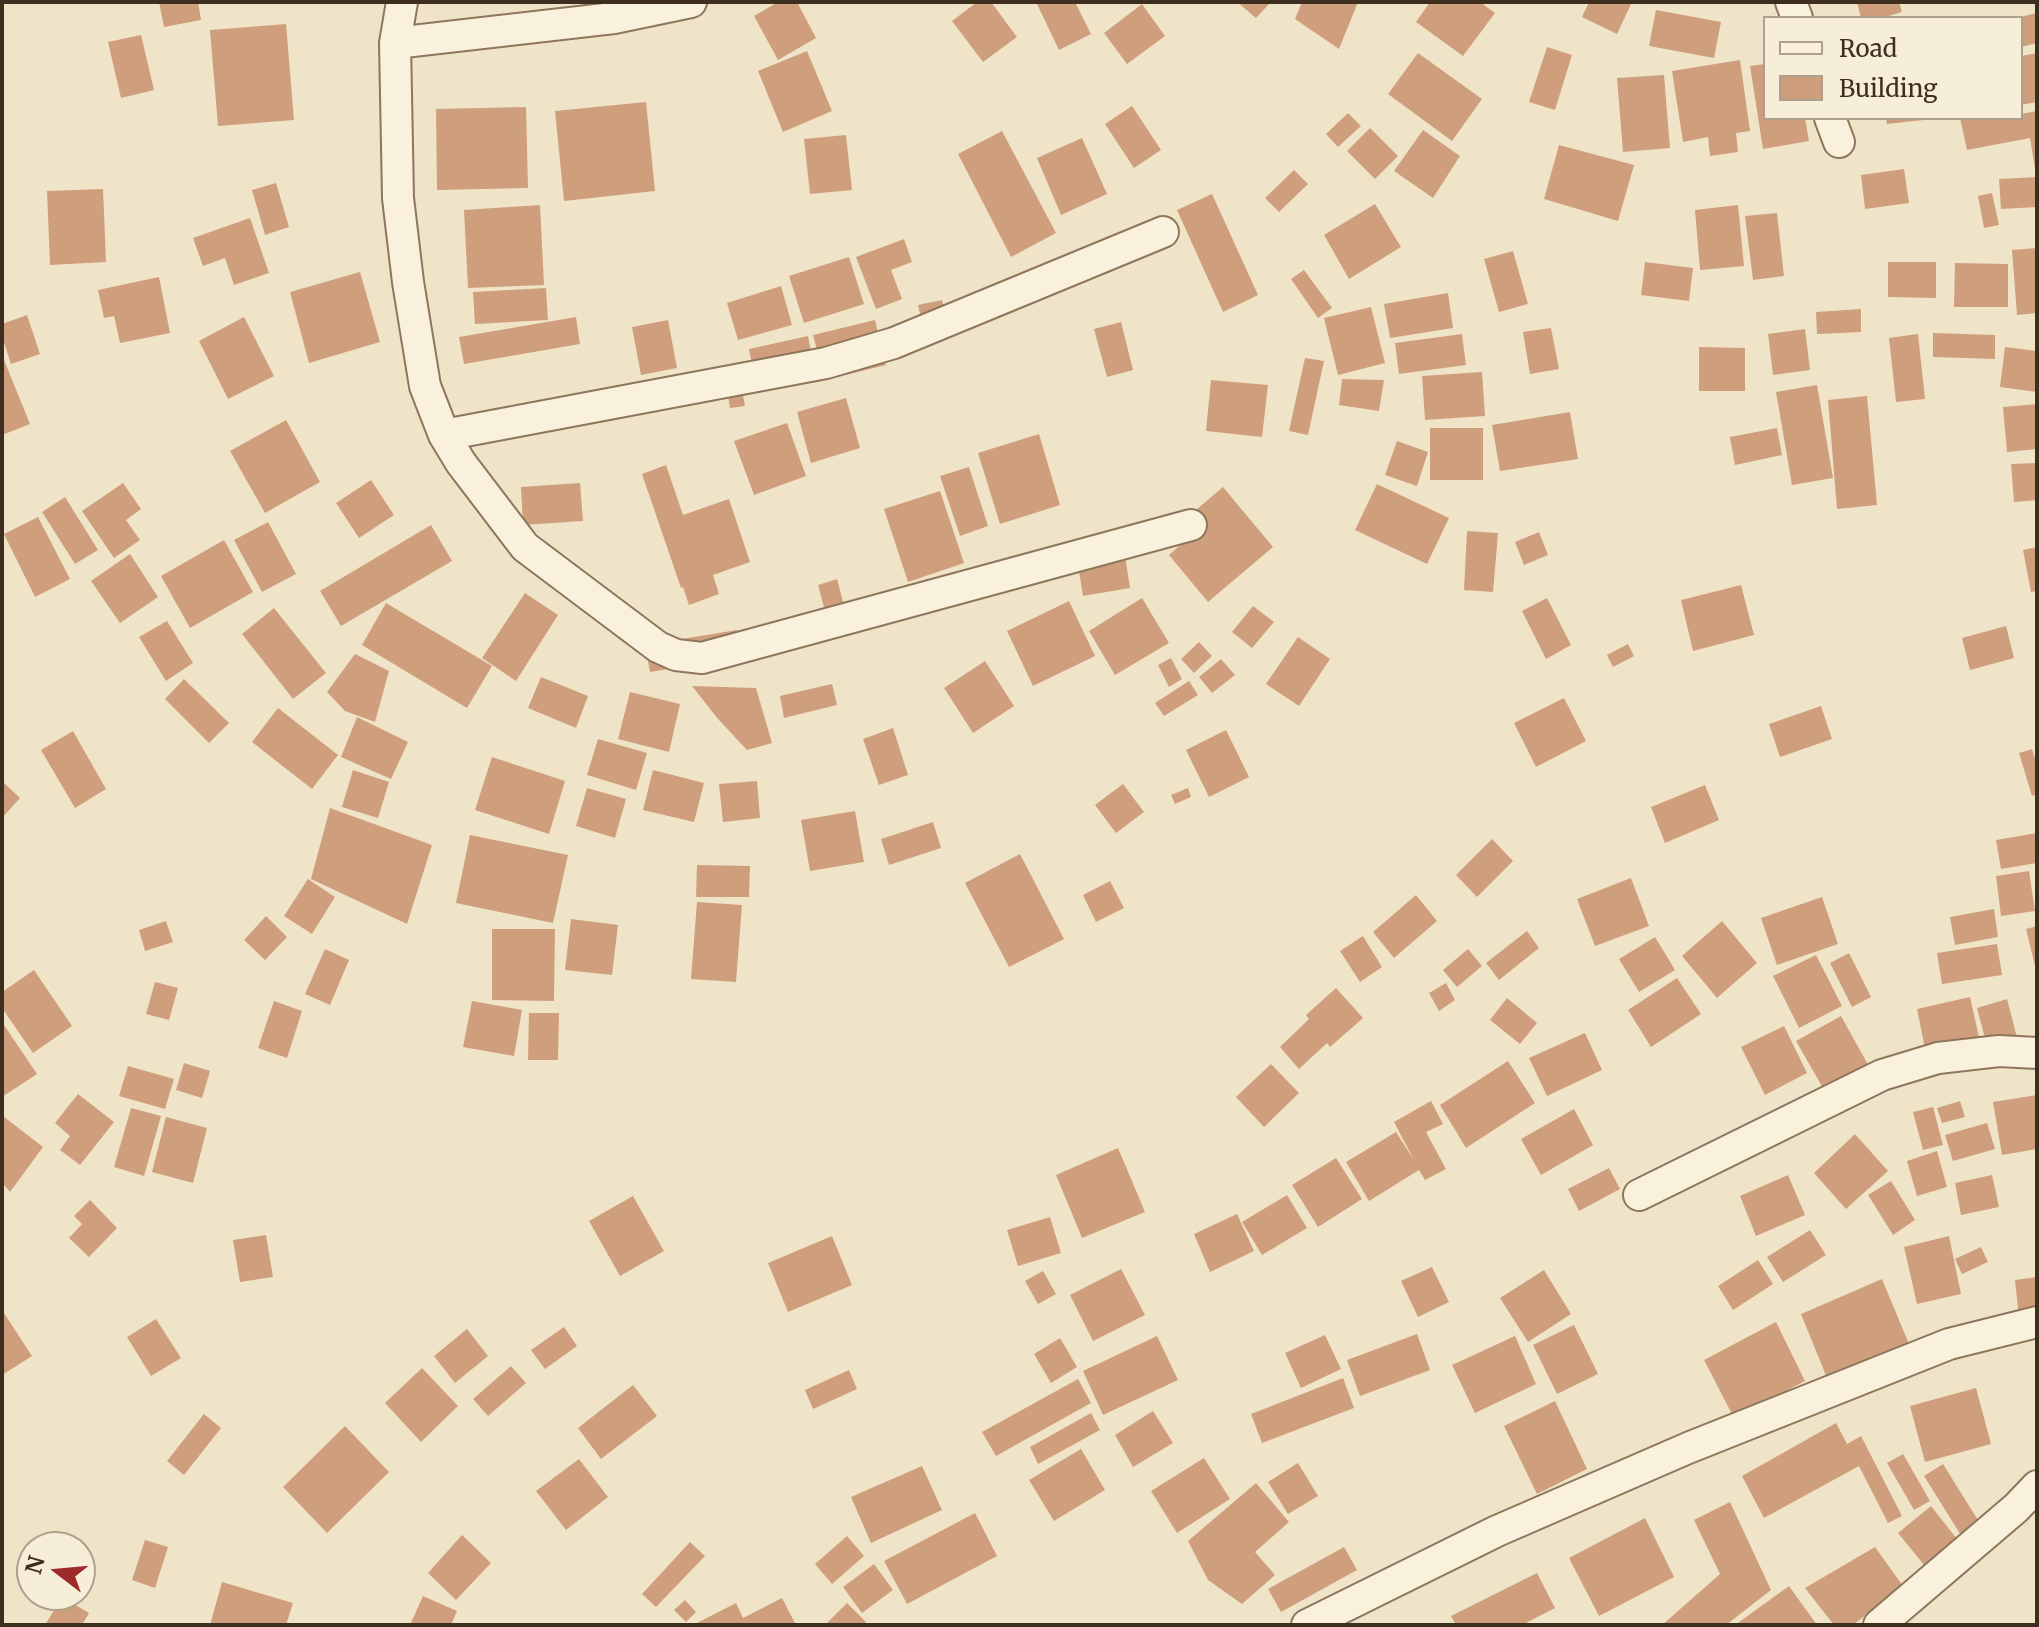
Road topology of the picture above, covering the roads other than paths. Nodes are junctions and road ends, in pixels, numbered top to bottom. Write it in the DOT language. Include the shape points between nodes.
graph roads {
  1 [pos="402,2"];
  2 [pos="691,2"];
  3 [pos="395,43"];
  4 [pos="1163,232"];
  5 [pos="444,435"];
  6 [pos="1191,525"];
  7 [pos="2037,1053"];
  8 [pos="1639,1195"];
  9 [pos="2037,1322"];
  10 [pos="2037,1486"];
  11 [pos="1307,1625"];
  12 [pos="1879,1625"];
  1 -- 3 [label="street"];
  2 -- 3 [label="street" via="614,18"];
  3 -- 5 [label="street" via="398,198 408,282 425,386"];
  4 -- 5 [label="street" via="894,343 826,363"];
  5 -- 6 [label="street" via="525,547 676,655 702,658"];
  7 -- 8 [label="street" via="1938,1058 1882,1075"];
  9 -- 11 [label="street" via="1949,1344 1688,1448 1497,1531"];
  10 -- 12 [label="street"];
}
